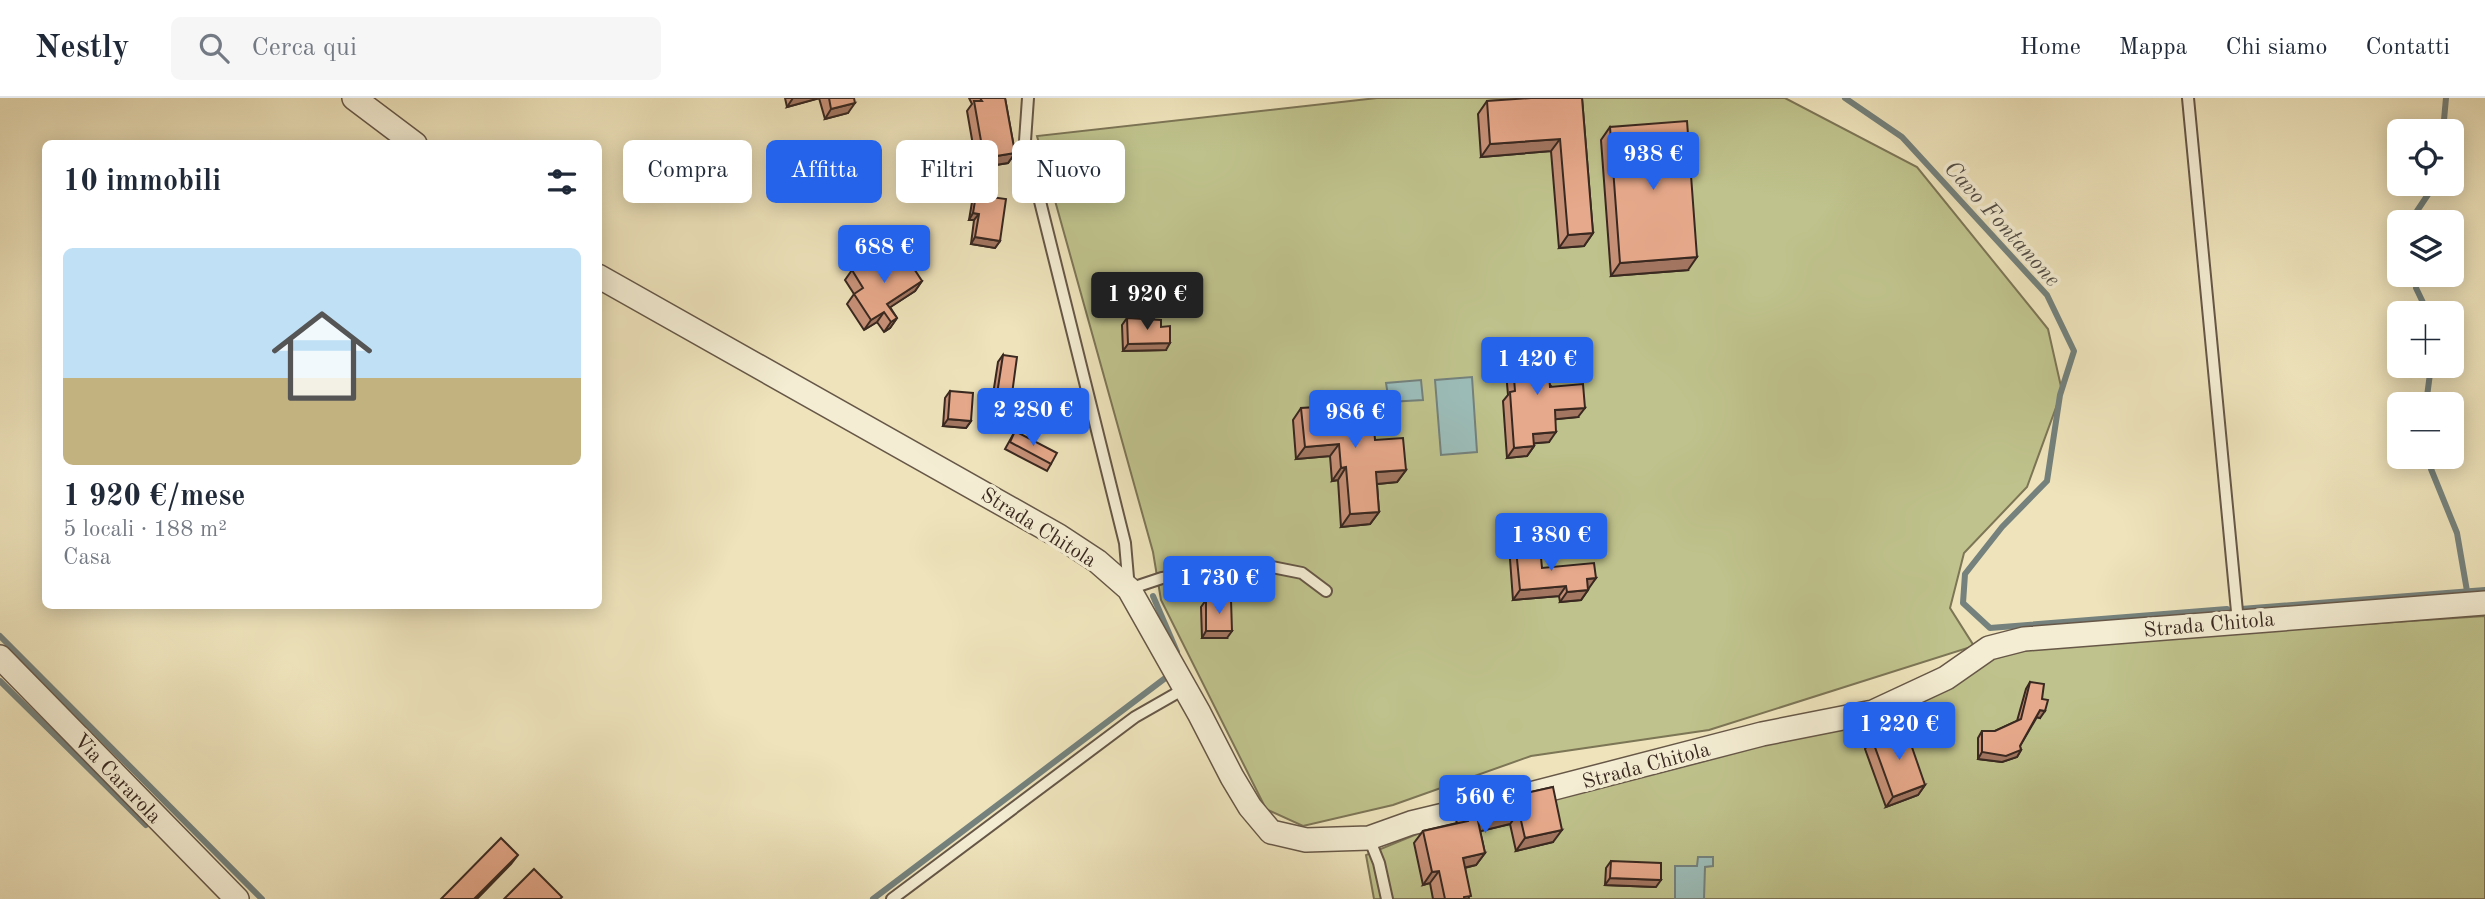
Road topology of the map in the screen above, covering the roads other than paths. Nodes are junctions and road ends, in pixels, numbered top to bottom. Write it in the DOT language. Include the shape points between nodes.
graph roads {
  1 [pos="354,98"];
  2 [pos="1028,98"];
  3 [pos="2188,98"];
  4 [pos="410,140"];
  5 [pos="602,278"];
  6 [pos="1129,589"];
  7 [pos="1326,591"];
  8 [pos="2485,603"];
  9 [pos="2238,622"];
  10 [pos="0,657"];
  11 [pos="1184,690"];
  12 [pos="1369,838"];
  13 [pos="237,899"];
  14 [pos="892,899"];
  15 [pos="1387,899"];
  1 -- 4 [label="street"];
  2 -- 6 [label="lane" via="1025,141 1125,543"];
  3 -- 9 [label="lane"];
  5 -- 6 [label="street, Strada Chitola" via="1059,536"];
  6 -- 7 [label="lane" via="1162,578 1267,566 1302,573"];
  6 -- 11 [label="street, Strada Chitola"];
  8 -- 9 [label="street, Strada Chitola"];
  9 -- 12 [label="street, Strada Chitola" via="2024,639 1989,648 1946,678 1872,712 1762,734 1411,823"];
  10 -- 13 [label="street, Via Cararola"];
  11 -- 12 [label="street, Strada Chitola" via="1250,807 1271,832 1306,840"];
  11 -- 14 [label="lane" via="1135,717"];
  12 -- 15 [label="lane"];
}
